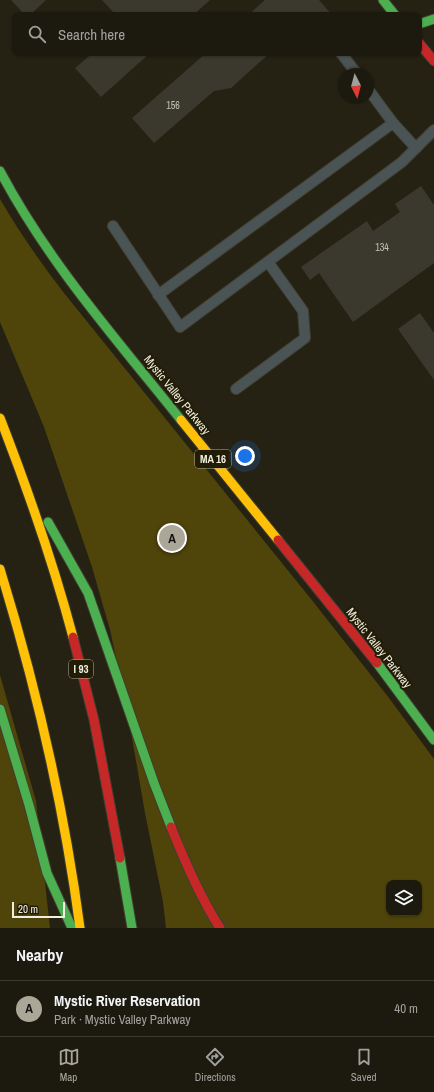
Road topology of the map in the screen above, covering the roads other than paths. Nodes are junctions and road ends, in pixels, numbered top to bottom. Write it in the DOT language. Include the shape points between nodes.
graph roads {
  1 [pos="383,0"];
  2 [pos="393,12"];
  3 [pos="434,19"];
  4 [pos="422,23"];
  5 [pos="422,47"];
  6 [pos="343,56"];
  7 [pos="434,61"];
  8 [pos="352,68"];
  9 [pos="374,97"];
  10 [pos="393,123"];
  11 [pos="434,130"];
  12 [pos="416,148"];
  13 [pos="0,171"];
  14 [pos="113,226"];
  15 [pos="268,262"];
  16 [pos="158,295"];
  17 [pos="236,389"];
  18 [pos="0,418"];
  19 [pos="23,478"];
  20 [pos="0,569"];
  21 [pos="0,709"];
  22 [pos="434,740"];
  23 [pos="72,928"];
  24 [pos="80,928"];
  25 [pos="132,928"];
  26 [pos="220,928"];
  1 -- 2 [label="main road"];
  3 -- 4 [label="main road"];
  5 -- 7 [label="main road"];
  6 -- 8 [label="lane"];
  9 -- 10 [label="lane"];
  10 -- 12 [label="lane"];
  10 -- 16 [label="lane"];
  11 -- 12 [label="lane"];
  12 -- 15 [label="lane" via="402,162"];
  13 -- 22 [label="main road, Mystic Valley Parkway / MA 16" via="38,238 78,291 382,670"];
  14 -- 16 [label="lane"];
  15 -- 16 [label="lane" via="180,327"];
  15 -- 17 [label="lane" via="303,311 305,338"];
  18 -- 19 [label="main road, I 93"];
  19 -- 25 [label="main road, I 93" via="52,565 87,690 114,817"];
  19 -- 26 [label="main road" via="88,593 180,850 209,911"];
  20 -- 24 [label="main road" via="49,753"];
  21 -- 23 [label="main road" via="47,873"];
}
